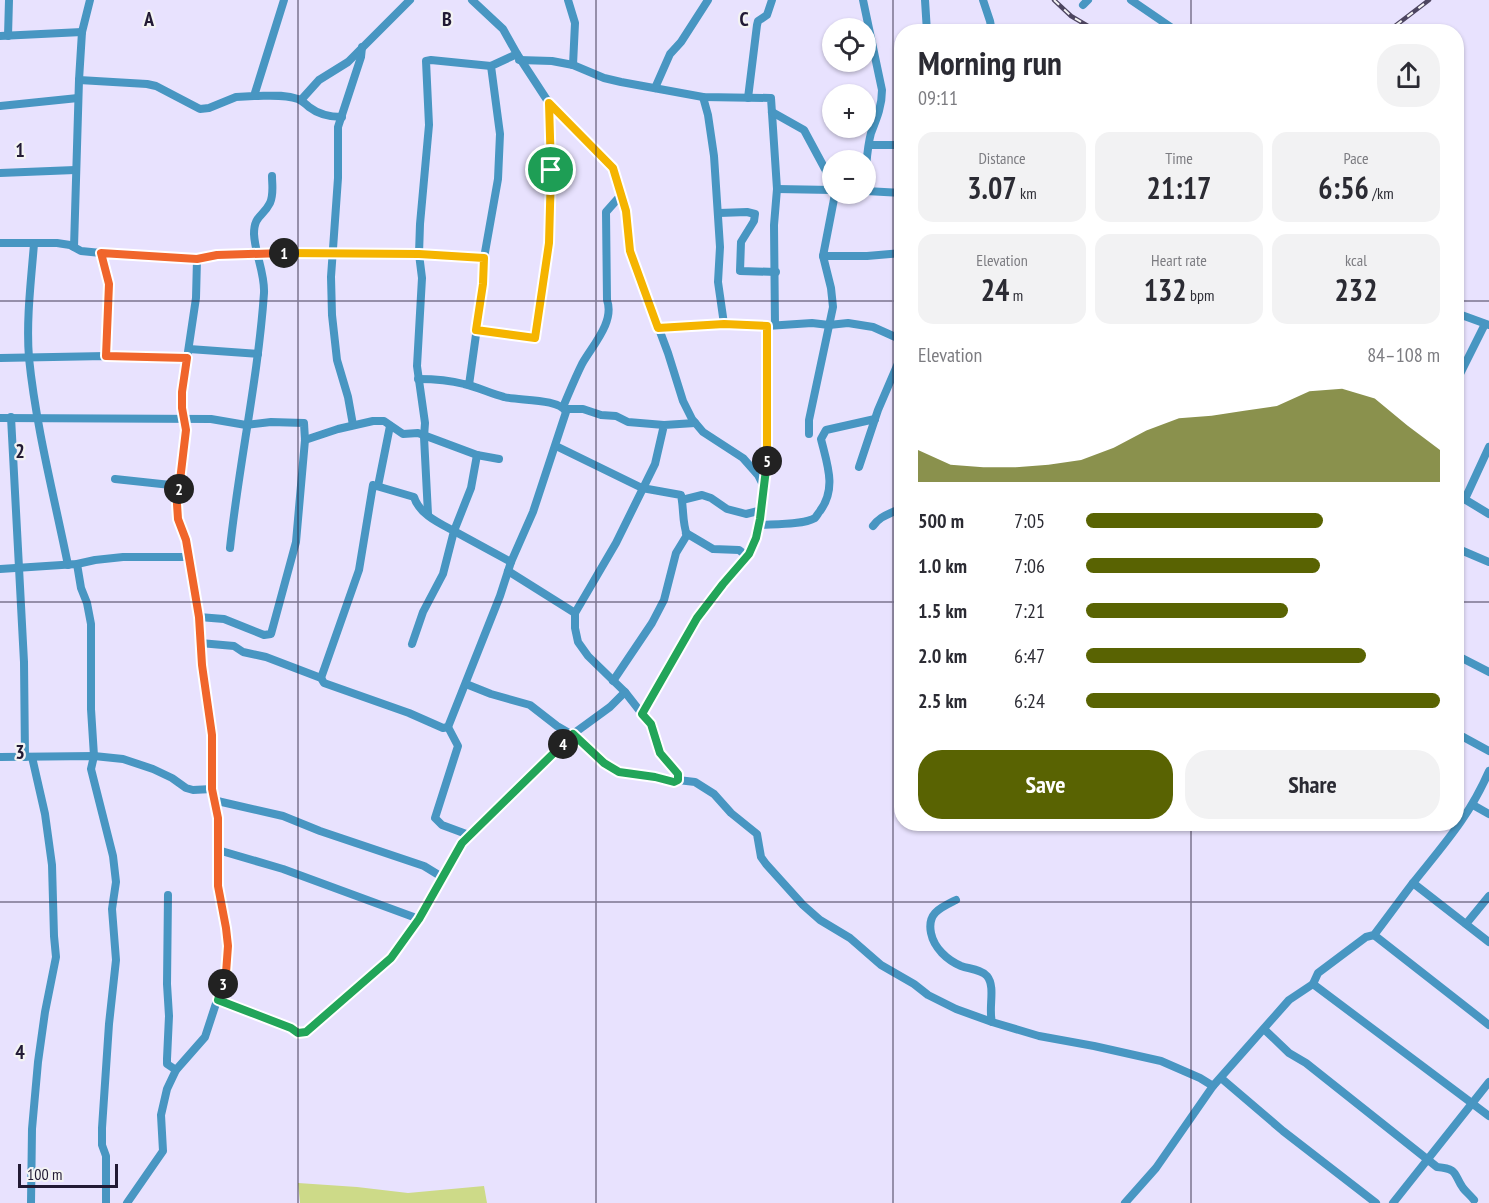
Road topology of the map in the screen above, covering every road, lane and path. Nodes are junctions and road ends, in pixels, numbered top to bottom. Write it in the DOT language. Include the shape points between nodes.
graph roads {
  1 [pos="9,0"];
  2 [pos="90,0"];
  3 [pos="284,0"];
  4 [pos="410,0"];
  5 [pos="472,0"];
  6 [pos="568,0"];
  7 [pos="708,0"];
  8 [pos="772,0"];
  9 [pos="863,0"];
  10 [pos="925,0"];
  11 [pos="983,0"];
  12 [pos="1131,0"];
  13 [pos="990,21"];
  14 [pos="926,24"];
  15 [pos="991,24"];
  16 [pos="993,24"];
  17 [pos="1166,24"];
  18 [pos="82,32"];
  19 [pos="4,36"];
  20 [pos="362,47"];
  21 [pos="518,57"];
  22 [pos="573,65"];
  23 [pos="491,66"];
  24 [pos="79,80"];
  25 [pos="655,88"];
  26 [pos="254,96"];
  27 [pos="703,97"];
  28 [pos="78,98"];
  29 [pos="748,98"];
  30 [pos="301,100"];
  31 [pos="549,103"];
  32 [pos="0,106"];
  33 [pos="772,112"];
  34 [pos="342,117"];
  35 [pos="869,145"];
  36 [pos="894,145"];
  37 [pos="868,150"];
  38 [pos="822,163"];
  39 [pos="75,170"];
  40 [pos="0,173"];
  41 [pos="272,176"];
  42 [pos="777,189"];
  43 [pos="822,191"];
  44 [pos="876,192"];
  45 [pos="894,193"];
  46 [pos="622,194"];
  47 [pos="832,204"];
  48 [pos="719,213"];
  49 [pos="0,243"];
  50 [pos="34,244"];
  51 [pos="74,248"];
  52 [pos="101,253"];
  53 [pos="334,253"];
  54 [pos="258,254"];
  55 [pos="419,254"];
  56 [pos="894,254"];
  57 [pos="823,256"];
  58 [pos="484,258"];
  59 [pos="197,259"];
  60 [pos="776,273"];
  61 [pos="1464,316"];
  62 [pos="724,324"];
  63 [pos="771,325"];
  64 [pos="829,325"];
  65 [pos="1487,325"];
  66 [pos="658,328"];
  67 [pos="476,330"];
  68 [pos="894,336"];
  69 [pos="188,354"];
  70 [pos="258,354"];
  71 [pos="106,356"];
  72 [pos="29,357"];
  73 [pos="0,358"];
  74 [pos="1464,367"];
  75 [pos="894,373"];
  76 [pos="418,379"];
  77 [pos="469,385"];
  78 [pos="564,408"];
  79 [pos="11,417"];
  80 [pos="0,418"];
  81 [pos="38,418"];
  82 [pos="184,419"];
  83 [pos="875,419"];
  84 [pos="695,423"];
  85 [pos="246,424"];
  86 [pos="353,425"];
  87 [pos="664,425"];
  88 [pos="390,426"];
  89 [pos="809,434"];
  90 [pos="424,437"];
  91 [pos="305,441"];
  92 [pos="556,446"];
  93 [pos="1489,447"];
  94 [pos="477,455"];
  95 [pos="499,459"];
  96 [pos="859,467"];
  97 [pos="115,479"];
  98 [pos="180,486"];
  99 [pos="378,486"];
  100 [pos="642,488"];
  101 [pos="765,489"];
  102 [pos="1465,499"];
  103 [pos="682,500"];
  104 [pos="762,510"];
  105 [pos="894,511"];
  106 [pos="428,514"];
  107 [pos="1489,514"];
  108 [pos="759,525"];
  109 [pos="873,526"];
  110 [pos="454,531"];
  111 [pos="687,535"];
  112 [pos="230,548"];
  113 [pos="1464,551"];
  114 [pos="188,556"];
  115 [pos="747,556"];
  116 [pos="1489,562"];
  117 [pos="73,564"];
  118 [pos="509,566"];
  119 [pos="17,567"];
  120 [pos="0,569"];
  121 [pos="574,613"];
  122 [pos="199,617"];
  123 [pos="200,642"];
  124 [pos="412,644"];
  125 [pos="1464,659"];
  126 [pos="1489,672"];
  127 [pos="321,678"];
  128 [pos="614,681"];
  129 [pos="466,684"];
  130 [pos="625,692"];
  131 [pos="642,714"];
  132 [pos="448,727"];
  133 [pos="573,734"];
  134 [pos="1464,737"];
  135 [pos="1489,751"];
  136 [pos="94,756"];
  137 [pos="28,757"];
  138 [pos="0,758"];
  139 [pos="1489,771"];
  140 [pos="678,780"];
  141 [pos="212,789"];
  142 [pos="213,800"];
  143 [pos="1473,805"];
  144 [pos="1489,814"];
  145 [pos="1464,818"];
  146 [pos="1455,831"];
  147 [pos="469,836"];
  148 [pos="218,850"];
  149 [pos="442,877"];
  150 [pos="1413,884"];
  151 [pos="168,895"];
  152 [pos="1489,896"];
  153 [pos="956,900"];
  154 [pos="419,919"];
  155 [pos="1466,924"];
  156 [pos="1374,935"];
  157 [pos="1489,942"];
  158 [pos="1313,984"];
  159 [pos="218,1000"];
  160 [pos="992,1022"];
  161 [pos="1489,1025"];
  162 [pos="1264,1029"];
  163 [pos="176,1070"];
  164 [pos="1221,1078"];
  165 [pos="1489,1082"];
  166 [pos="1214,1086"];
  167 [pos="1472,1104"];
  168 [pos="1489,1116"];
  169 [pos="1428,1158"];
  170 [pos="1474,1200"];
  171 [pos="30,1203"];
  172 [pos="106,1203"];
  173 [pos="127,1203"];
  174 [pos="1125,1203"];
  175 [pos="1376,1203"];
  176 [pos="1393,1203"];
  1 -- 19 [label="street"];
  2 -- 18 [label="street"];
  3 -- 26 [label="street"];
  4 -- 20 [label="street"];
  5 -- 21 [label="street" via="503,29"];
  6 -- 22 [label="street" via="575,23"];
  7 -- 25 [label="street" via="670,54"];
  8 -- 29 [label="street" via="767,15 757,25"];
  9 -- 35 [label="street" via="882,90"];
  10 -- 14 [label="street"];
  11 -- 13 [label="street"];
  12 -- 17 [label="street"];
  13 -- 15 [label="street"];
  13 -- 16 [label="street"];
  18 -- 19 [label="street"];
  18 -- 24 [label="street"];
  20 -- 30 [label="street" via="348,62 319,80"];
  20 -- 34 [label="street"];
  21 -- 22 [label="street"];
  21 -- 23 [label="street"];
  21 -- 31 [label="street"];
  22 -- 25 [label="street" via="604,78"];
  23 -- 55 [label="street" via="426,61 429,125"];
  23 -- 58 [label="street" via="500,134 498,179"];
  24 -- 26 [label="street" via="156,86 200,109 236,97"];
  24 -- 28 [label="street"];
  25 -- 27 [label="street"];
  26 -- 30 [label="street"];
  27 -- 29 [label="street"];
  27 -- 48 [label="street" via="712,136"];
  28 -- 32 [label="street"];
  28 -- 39 [label="street"];
  29 -- 33 [label="street" via="771,98"];
  30 -- 34 [label="street" via="310,108"];
  31 -- 46 [label="street" via="613,168"];
  31 -- 67 [label="street" via="551,217 535,338"];
  33 -- 38 [label="street" via="804,130"];
  33 -- 42 [label="street"];
  34 -- 53 [label="street" via="338,127"];
  35 -- 36 [label="street"];
  35 -- 37 [label="street"];
  39 -- 40 [label="street"];
  39 -- 51 [label="street"];
  41 -- 54 [label="street" via="273,193 255,225"];
  42 -- 43 [label="street"];
  42 -- 60 [label="street"];
  44 -- 45 [label="street"];
  46 -- 66 [label="street" via="630,251"];
  46 -- 78 [label="street" via="606,212 606,318"];
  47 -- 57 [label="street"];
  48 -- 60 [label="street" via="755,214 741,242 740,271"];
  48 -- 62 [label="street" via="718,282"];
  49 -- 50 [label="street"];
  50 -- 51 [label="street" via="64,243"];
  50 -- 72 [label="street"];
  51 -- 52 [label="street"];
  52 -- 59 [label="street"];
  52 -- 71 [label="street" via="109,284"];
  53 -- 54 [label="street"];
  53 -- 55 [label="street"];
  53 -- 86 [label="street" via="331,296 336,349"];
  54 -- 59 [label="street"];
  54 -- 70 [label="street" via="264,293"];
  55 -- 58 [label="street"];
  55 -- 76 [label="street" via="422,278"];
  56 -- 57 [label="street"];
  57 -- 64 [label="street" via="833,307"];
  58 -- 67 [label="street"];
  59 -- 69 [label="street"];
  60 -- 63 [label="street"];
  61 -- 65 [label="street"];
  62 -- 63 [label="street"];
  62 -- 66 [label="street"];
  63 -- 64 [label="street"];
  63 -- 101 [label="street"];
  64 -- 68 [label="street" via="861,324"];
  64 -- 89 [label="street"];
  65 -- 74 [label="street"];
  66 -- 84 [label="street" via="683,401"];
  67 -- 77 [label="street"];
  69 -- 70 [label="street"];
  69 -- 71 [label="street"];
  69 -- 82 [label="street" via="182,392"];
  70 -- 85 [label="street"];
  71 -- 72 [label="street"];
  72 -- 73 [label="street"];
  72 -- 81 [label="street"];
  75 -- 83 [label="street"];
  76 -- 77 [label="street"];
  76 -- 90 [label="street"];
  77 -- 78 [label="street" via="504,397 548,402"];
  78 -- 87 [label="street" via="616,416 628,422"];
  78 -- 92 [label="street"];
  79 -- 80 [label="street"];
  79 -- 81 [label="street"];
  79 -- 119 [label="street"];
  81 -- 82 [label="street"];
  81 -- 117 [label="street"];
  82 -- 85 [label="street" via="211,418"];
  82 -- 98 [label="street"];
  83 -- 96 [label="street"];
  83 -- 108 [label="street" via="826,430 821,439 831,483 827,501 815,517 793,524"];
  84 -- 87 [label="street"];
  84 -- 101 [label="street" via="743,458"];
  85 -- 91 [label="street" via="304,423"];
  85 -- 112 [label="street"];
  86 -- 88 [label="street" via="384,421"];
  86 -- 91 [label="street"];
  87 -- 100 [label="street" via="655,464"];
  88 -- 90 [label="street" via="403,434 418,433"];
  88 -- 99 [label="street"];
  90 -- 94 [label="street"];
  90 -- 106 [label="street"];
  91 -- 122 [label="street" via="296,542 271,634"];
  92 -- 100 [label="street"];
  92 -- 118 [label="street"];
  93 -- 102 [label="street"];
  94 -- 95 [label="street"];
  94 -- 110 [label="street" via="471,488"];
  97 -- 98 [label="street"];
  98 -- 114 [label="street" via="178,519"];
  99 -- 106 [label="street" via="414,496"];
  99 -- 127 [label="street" via="373,485 360,570"];
  100 -- 103 [label="street" via="681,495"];
  100 -- 121 [label="street" via="616,543"];
  101 -- 104 [label="street"];
  102 -- 107 [label="street"];
  103 -- 104 [label="street" via="702,495 746,514"];
  103 -- 111 [label="street"];
  104 -- 108 [label="street"];
  105 -- 109 [label="street"];
  106 -- 110 [label="street"];
  108 -- 115 [label="street"];
  110 -- 118 [label="street"];
  110 -- 124 [label="street" via="443,574"];
  111 -- 115 [label="street" via="713,549 739,550"];
  111 -- 128 [label="street" via="676,553 664,600"];
  113 -- 116 [label="street"];
  114 -- 117 [label="street" via="123,557"];
  114 -- 122 [label="street"];
  115 -- 131 [label="street" via="697,618"];
  117 -- 119 [label="street"];
  117 -- 136 [label="street" via="91,624"];
  118 -- 121 [label="street"];
  118 -- 129 [label="street"];
  119 -- 120 [label="street"];
  119 -- 137 [label="street"];
  121 -- 128 [label="street" via="578,642"];
  122 -- 123 [label="street"];
  123 -- 127 [label="street" via="234,646"];
  123 -- 141 [label="street" via="212,735"];
  125 -- 126 [label="street"];
  127 -- 132 [label="street"];
  128 -- 130 [label="street"];
  129 -- 132 [label="street"];
  129 -- 133 [label="street" via="530,705"];
  130 -- 131 [label="street"];
  130 -- 133 [label="street"];
  131 -- 140 [label="street" via="651,724 660,753 678,774"];
  132 -- 147 [label="street" via="458,746 435,818"];
  133 -- 140 [label="street" via="619,772"];
  133 -- 147 [label="street"];
  134 -- 135 [label="street"];
  136 -- 137 [label="street"];
  136 -- 141 [label="street" via="123,759 153,769 193,790"];
  136 -- 172 [label="street" via="91,769 116,882 112,909 116,960 102,1128"];
  137 -- 138 [label="street"];
  137 -- 171 [label="street" via="45,814 52,865 56,957 38,1062"];
  139 -- 143 [label="street"];
  140 -- 160 [label="street" via="705,787 756,832 766,864 820,920 928,995"];
  141 -- 142 [label="street"];
  142 -- 148 [label="street" via="218,818"];
  142 -- 149 [label="street" via="283,816 424,866"];
  143 -- 144 [label="street"];
  143 -- 145 [label="street"];
  146 -- 150 [label="street"];
  147 -- 149 [label="street"];
  148 -- 154 [label="street" via="283,869"];
  148 -- 159 [label="street" via="218,886 228,959"];
  149 -- 154 [label="street"];
  150 -- 155 [label="street"];
  150 -- 156 [label="street"];
  151 -- 163 [label="street" via="167,1064"];
  152 -- 155 [label="street"];
  153 -- 160 [label="street" via="932,915 929,923 934,942 953,961 988,977"];
  154 -- 159 [label="street" via="391,958 302,1034"];
  155 -- 157 [label="street"];
  156 -- 158 [label="street" via="1318,973"];
  156 -- 161 [label="street"];
  158 -- 162 [label="street" via="1288,1000"];
  158 -- 167 [label="street"];
  159 -- 163 [label="street" via="205,1037"];
  160 -- 166 [label="street" via="1039,1036 1161,1061"];
  162 -- 164 [label="street"];
  162 -- 169 [label="street" via="1289,1053"];
  163 -- 173 [label="street" via="162,1104 163,1150"];
  164 -- 166 [label="street"];
  164 -- 175 [label="street"];
  165 -- 167 [label="street"];
  166 -- 174 [label="street" via="1156,1168"];
  167 -- 168 [label="street"];
  167 -- 169 [label="street"];
  169 -- 170 [label="street" via="1437,1167 1453,1170"];
  169 -- 176 [label="street"];
}
